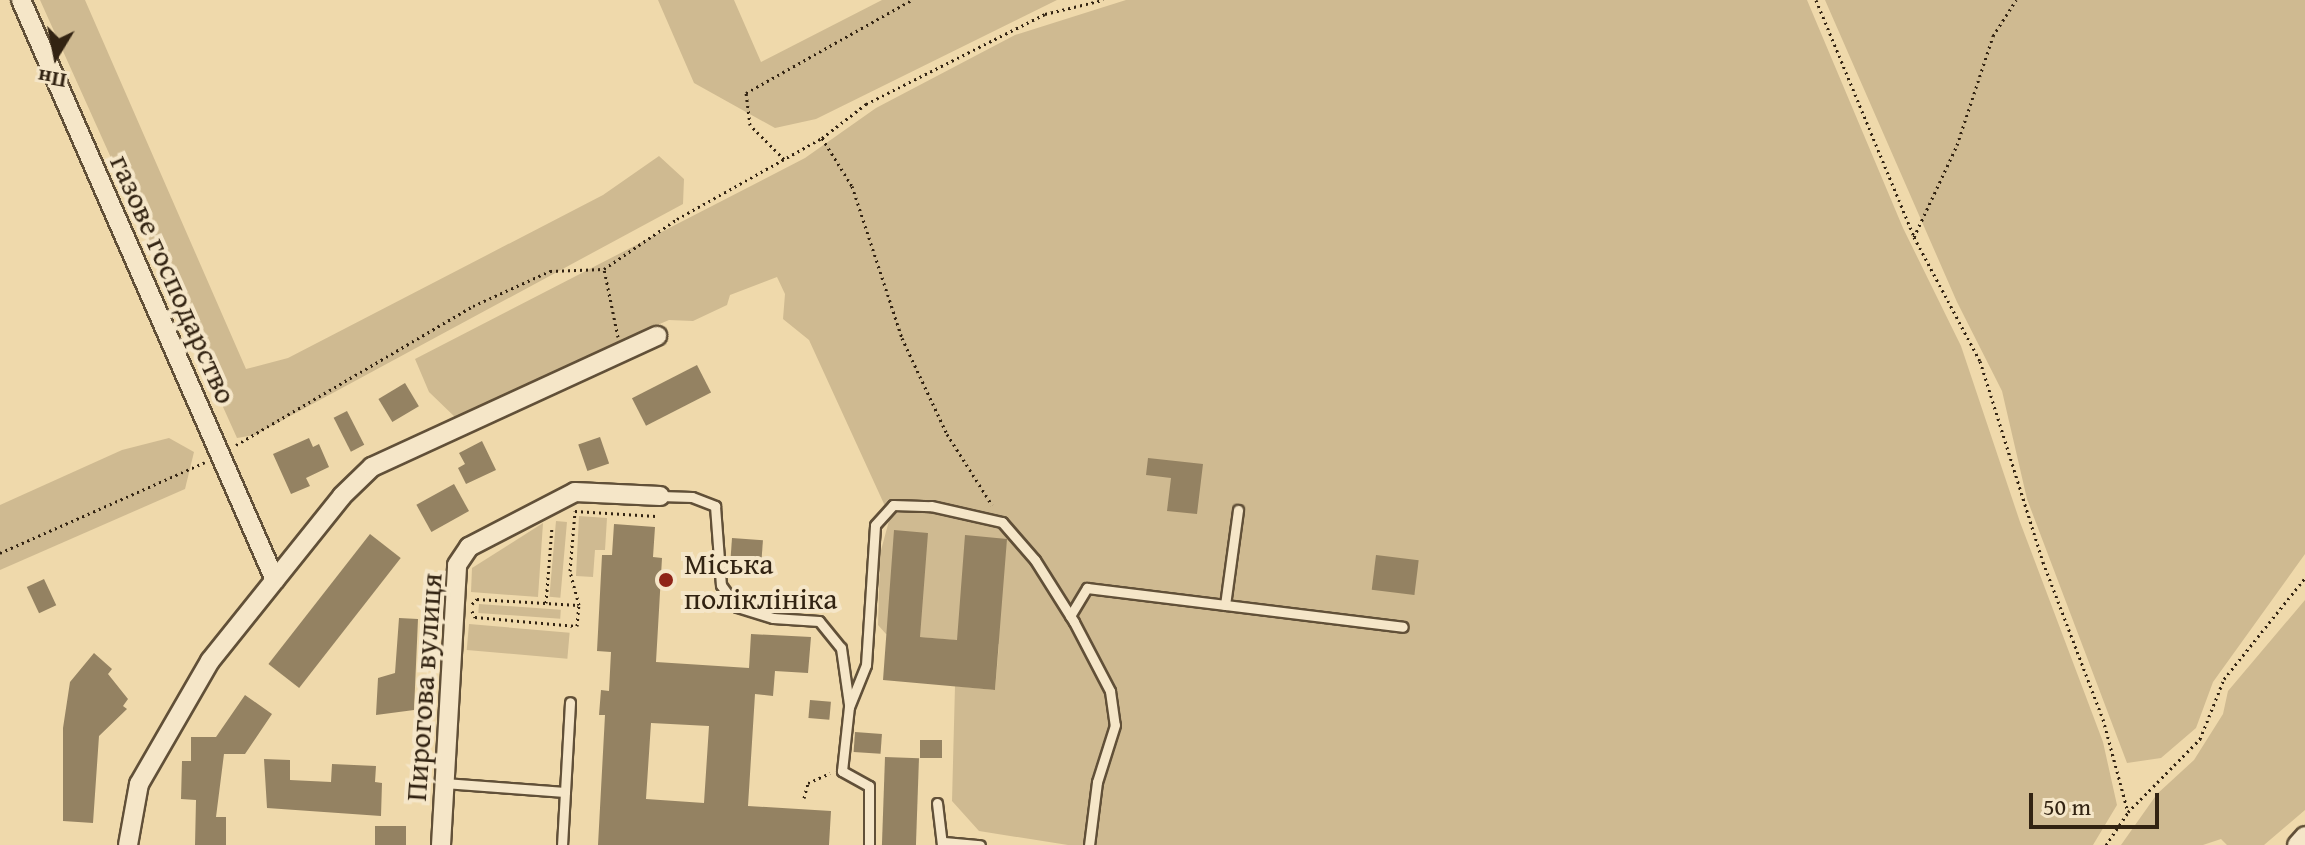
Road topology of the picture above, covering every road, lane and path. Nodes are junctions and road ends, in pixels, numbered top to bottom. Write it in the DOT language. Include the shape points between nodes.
graph roads {
  1 [pos="21,0"];
  2 [pos="912,0"];
  3 [pos="1103,0"];
  4 [pos="1816,0"];
  5 [pos="2016,0"];
  6 [pos="822,138"];
  7 [pos="784,159"];
  8 [pos="1914,237"];
  9 [pos="604,269"];
  10 [pos="657,336"];
  11 [pos="621,352"];
  12 [pos="220,455"];
  13 [pos="660,496"];
  14 [pos="1238,510"];
  15 [pos="656,516"];
  16 [pos="1002,522"];
  17 [pos="552,527"];
  18 [pos="0,553"];
  19 [pos="2305,578"];
  20 [pos="275,580"];
  21 [pos="546,603"];
  22 [pos="579,605"];
  23 [pos="1225,605"];
  24 [pos="1070,616"];
  25 [pos="1403,627"];
  26 [pos="570,702"];
  27 [pos="849,707"];
  28 [pos="842,771"];
  29 [pos="444,783"];
  30 [pos="565,792"];
  31 [pos="804,798"];
  32 [pos="937,803"];
  33 [pos="2128,812"];
  34 [pos="2305,836"];
  35 [pos="943,843"];
  36 [pos="128,845"];
  37 [pos="441,845"];
  38 [pos="562,845"];
  39 [pos="869,845"];
  40 [pos="980,845"];
  41 [pos="1089,845"];
  42 [pos="2106,845"];
  43 [pos="2297,845"];
  1 -- 12 [label="street, газове господарство"];
  2 -- 7 [label="path" via="746,93 750,125"];
  3 -- 6 [label="path" via="1045,14 866,104"];
  4 -- 8 [label="path"];
  5 -- 8 [label="path" via="1993,36 1957,145"];
  6 -- 7 [label="path"];
  6 -- 16 [label="path" via="852,186 902,338 940,421"];
  7 -- 9 [label="path" via="677,219"];
  8 -- 33 [label="path" via="1980,361 2043,562 2103,719"];
  9 -- 11 [label="path"];
  9 -- 12 [label="path" via="550,271 473,306"];
  10 -- 11 [label="street"];
  11 -- 20 [label="street" via="372,467"];
  12 -- 18 [label="path"];
  12 -- 20 [label="street, газове господарство"];
  13 -- 27 [label="lane" via="692,497 715,506 721,585 737,607 773,618 819,621 841,648"];
  13 -- 29 [label="street, Пирогова вулиця" via="575,492 469,547 457,565"];
  14 -- 23 [label="lane"];
  15 -- 22 [label="path" via="575,511 570,571"];
  16 -- 24 [label="lane" via="1035,560"];
  16 -- 27 [label="lane" via="931,506 893,505 875,525 866,665"];
  17 -- 21 [label="path"];
  19 -- 33 [label="path" via="2224,679 2200,739"];
  20 -- 36 [label="street" via="210,661 139,784"];
  21 -- 22 [label="path"];
  21 -- 22 [label="path" via="477,599 470,607 475,617 577,626"];
  23 -- 24 [label="lane" via="1087,588"];
  23 -- 25 [label="lane"];
  24 -- 41 [label="lane" via="1110,691 1115,725 1097,782"];
  26 -- 30 [label="lane"];
  27 -- 28 [label="lane"];
  28 -- 31 [label="path" via="808,783"];
  28 -- 39 [label="lane" via="869,786"];
  29 -- 30 [label="lane"];
  29 -- 37 [label="street, Пирогова вулиця"];
  30 -- 38 [label="lane"];
  32 -- 35 [label="lane"];
  33 -- 42 [label="path"];
  34 -- 43 [label="street"];
  35 -- 40 [label="lane"];
}
